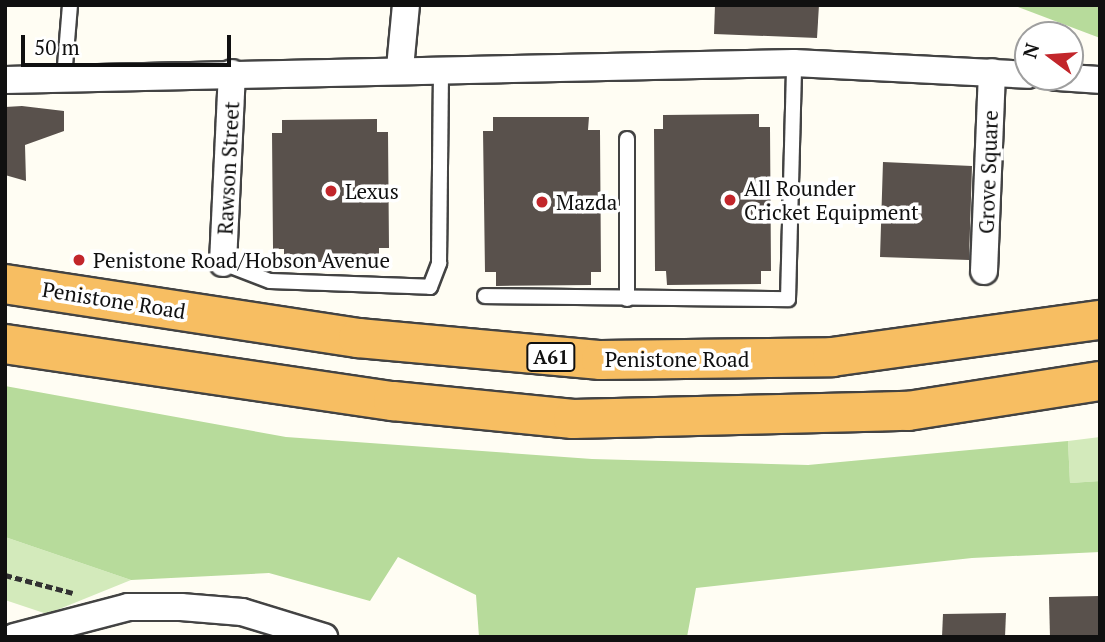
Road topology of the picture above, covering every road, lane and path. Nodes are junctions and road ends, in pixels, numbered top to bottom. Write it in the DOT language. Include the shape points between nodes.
graph roads {
  1 [pos="70,5"];
  2 [pos="406,5"];
  3 [pos="794,63"];
  4 [pos="441,67"];
  5 [pos="400,68"];
  6 [pos="992,72"];
  7 [pos="232,73"];
  8 [pos="1014,74"];
  9 [pos="64,78"];
  10 [pos="5,80"];
  11 [pos="628,139"];
  12 [pos="223,263"];
  13 [pos="984,271"];
  14 [pos="5,284"];
  15 [pos="485,296"];
  16 [pos="627,299"];
  17 [pos="1100,320"];
  18 [pos="5,344"];
  19 [pos="1100,381"];
  20 [pos="5,575"];
  21 [pos="79,594"];
  22 [pos="14,637"];
  23 [pos="324,637"];
  1 -- 9 [label="lane"];
  2 -- 5 [label="street"];
  3 -- 4 [label="street"];
  3 -- 6 [label="street"];
  3 -- 16 [label="lane" via="788,299"];
  4 -- 5 [label="street"];
  4 -- 12 [label="lane" via="439,264 430,287 270,281"];
  5 -- 7 [label="street"];
  6 -- 8 [label="street"];
  6 -- 13 [label="street, Grove Square"];
  7 -- 9 [label="street"];
  7 -- 12 [label="street, Rawson Street"];
  9 -- 10 [label="street"];
  11 -- 16 [label="lane"];
  14 -- 17 [label="highway, Penistone Road / A61" via="358,338 601,360 912,350"];
  15 -- 16 [label="lane"];
  18 -- 19 [label="highway" via="393,401 573,419 908,411"];
  20 -- 21 [label="path"];
  22 -- 23 [label="street" via="128,607 242,612"];
}
